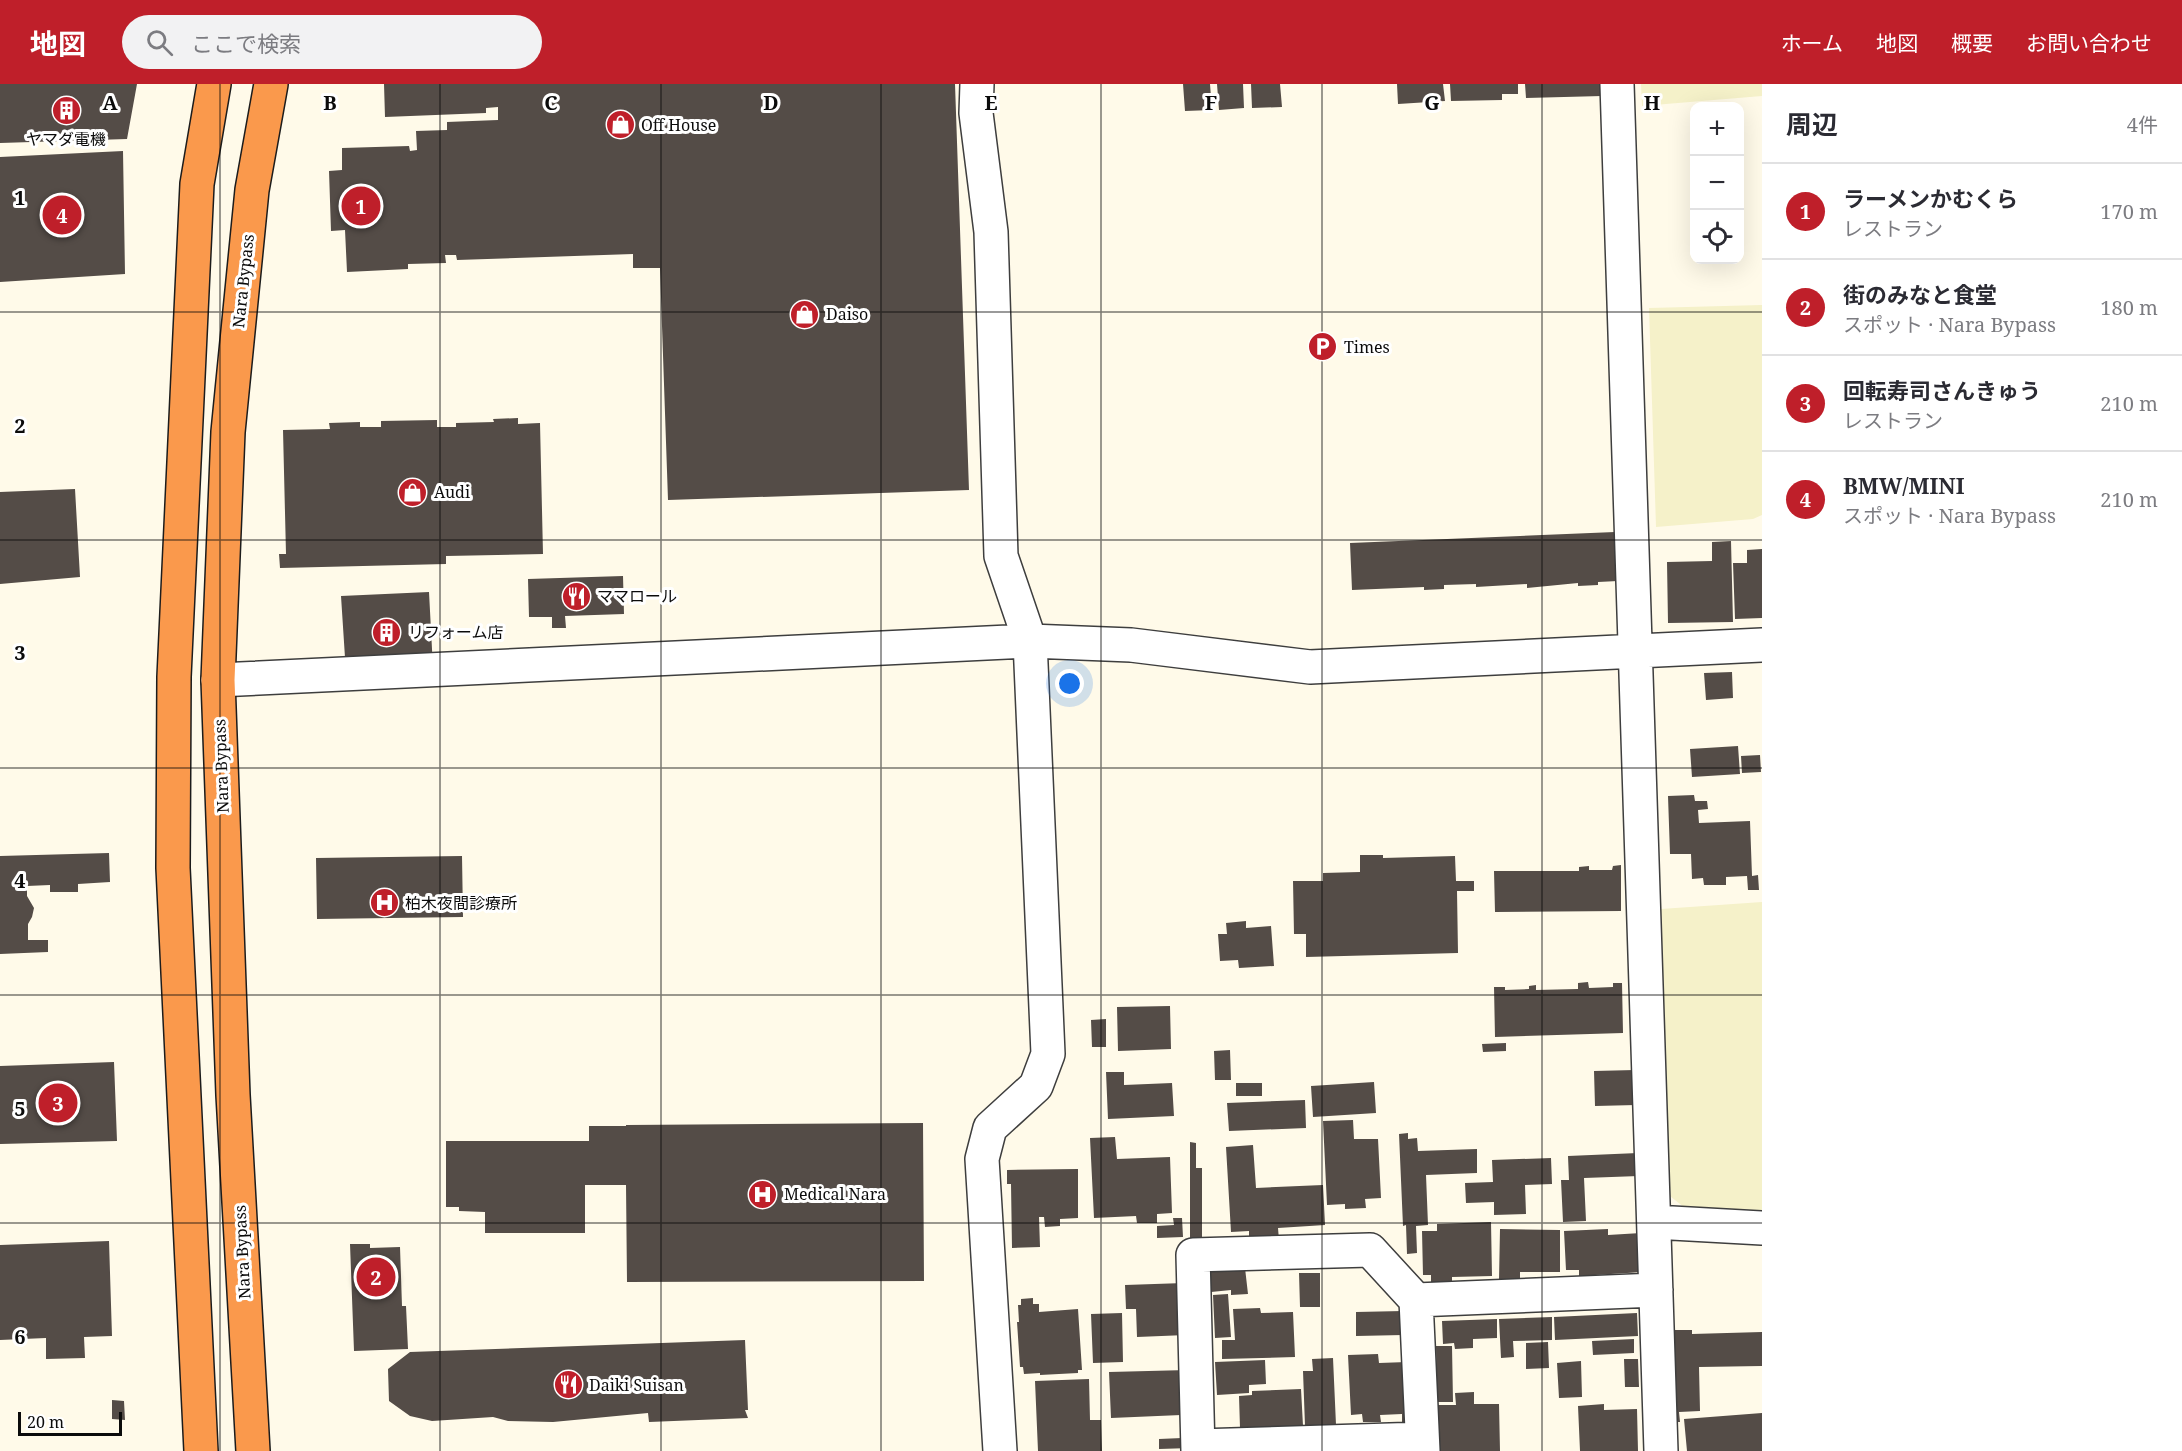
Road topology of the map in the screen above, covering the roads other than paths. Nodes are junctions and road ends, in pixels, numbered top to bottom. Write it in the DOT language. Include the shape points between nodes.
graph roads {
  1 [pos="214,84"];
  2 [pos="271,84"];
  3 [pos="977,84"];
  4 [pos="1617,84"];
  5 [pos="1030,641"];
  6 [pos="1762,645"];
  7 [pos="1634,650"];
  8 [pos="218,680"];
  9 [pos="1654,1222"];
  10 [pos="1762,1228"];
  11 [pos="1656,1290"];
  12 [pos="1416,1300"];
  13 [pos="1422,1445"];
  14 [pos="1198,1449"];
  15 [pos="201,1451"];
  16 [pos="253,1451"];
  17 [pos="1000,1451"];
  18 [pos="1661,1451"];
  1 -- 15 [label="highway" via="197,184 174,677 173,868"];
  2 -- 8 [label="highway, Nara Bypass" via="252,190 228,432"];
  3 -- 5 [label="street" via="976,114 991,232 1001,556"];
  4 -- 7 [label="street"];
  5 -- 7 [label="street" via="1131,645 1310,667"];
  5 -- 8 [label="street"];
  5 -- 17 [label="street" via="1048,1054 1036,1086 990,1128 982,1159"];
  6 -- 7 [label="street"];
  7 -- 9 [label="street"];
  8 -- 16 [label="highway, Nara Bypass" via="233,1095"];
  9 -- 10 [label="street"];
  9 -- 11 [label="street"];
  11 -- 12 [label="street"];
  11 -- 18 [label="street"];
  12 -- 13 [label="street"];
  12 -- 14 [label="street" via="1370,1250 1193,1255"];
  13 -- 14 [label="street"];
}
